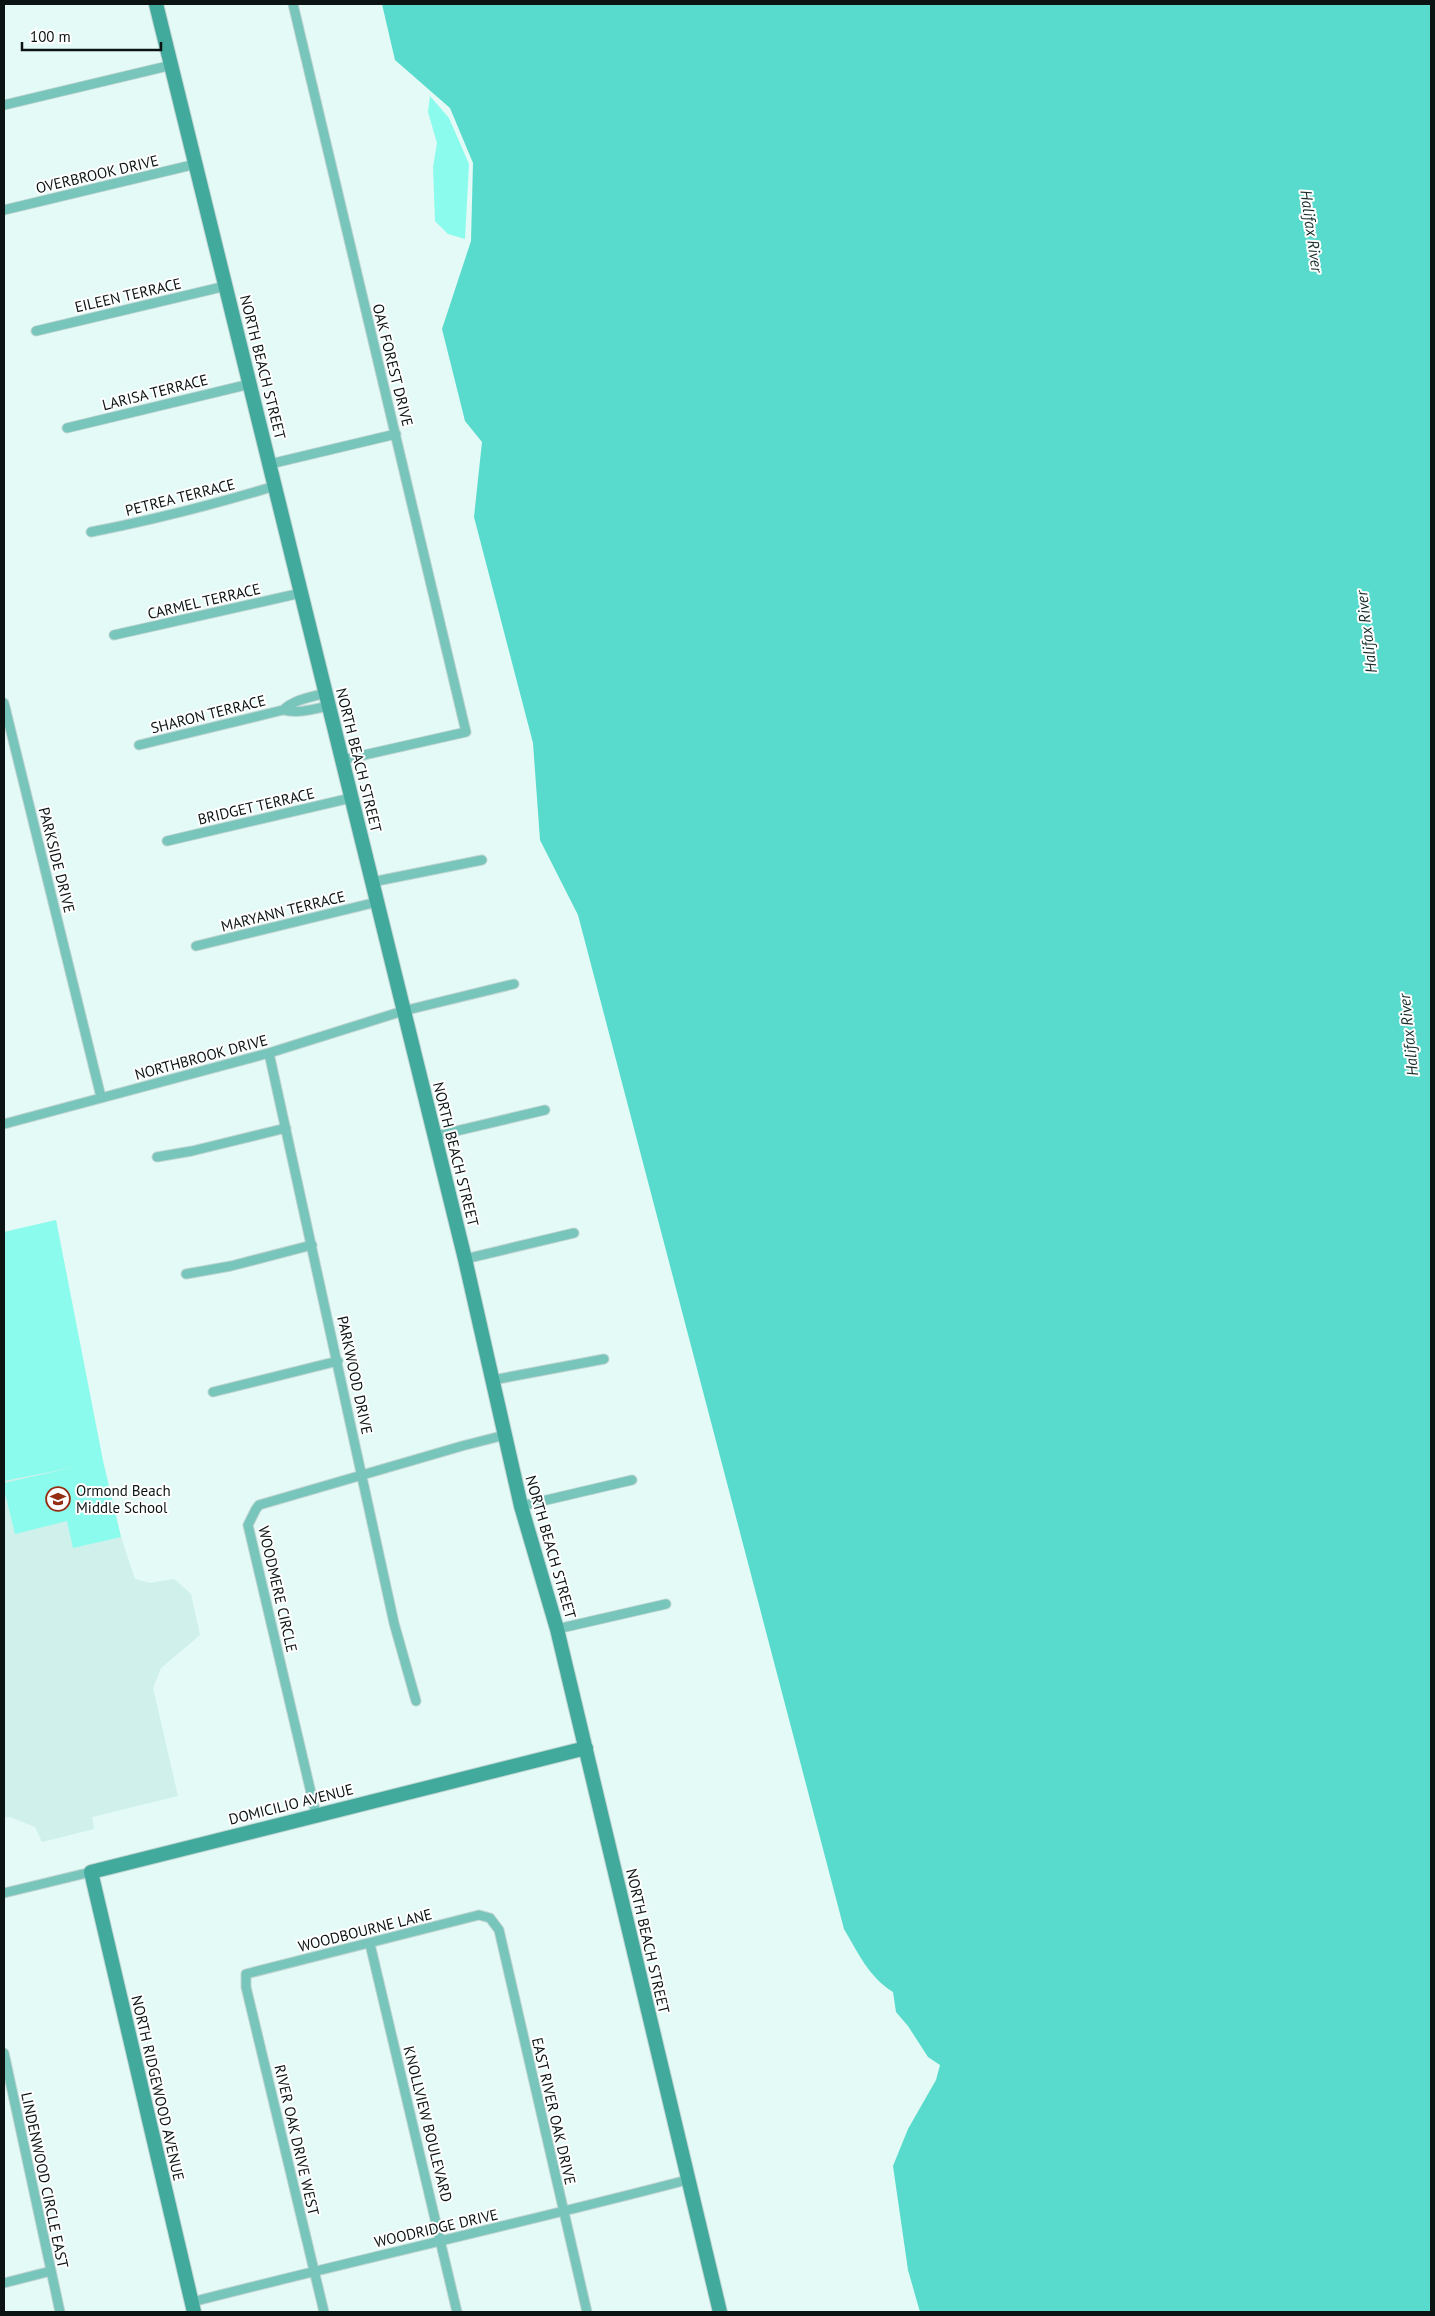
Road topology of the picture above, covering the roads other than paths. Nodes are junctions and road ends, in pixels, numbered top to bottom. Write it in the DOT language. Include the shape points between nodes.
graph roads {
  1 [pos="156,4"];
  2 [pos="293,4"];
  3 [pos="172,65"];
  4 [pos="4,105"];
  5 [pos="196,164"];
  6 [pos="4,210"];
  7 [pos="226,286"];
  8 [pos="36,331"];
  9 [pos="250,384"];
  10 [pos="67,428"];
  11 [pos="396,434"];
  12 [pos="270,464"];
  13 [pos="276,486"];
  14 [pos="91,532"];
  15 [pos="301,593"];
  16 [pos="114,635"];
  17 [pos="328,700"];
  18 [pos="4,703"];
  19 [pos="283,710"];
  20 [pos="139,745"];
  21 [pos="342,760"];
  22 [pos="352,798"];
  23 [pos="168,841"];
  24 [pos="482,860"];
  25 [pos="372,882"];
  26 [pos="377,902"];
  27 [pos="196,946"];
  28 [pos="514,984"];
  29 [pos="403,1011"];
  30 [pos="269,1053"];
  31 [pos="101,1097"];
  32 [pos="545,1110"];
  33 [pos="4,1124"];
  34 [pos="286,1128"];
  35 [pos="435,1136"];
  36 [pos="156,1157"];
  37 [pos="574,1232"];
  38 [pos="312,1245"];
  39 [pos="465,1259"];
  40 [pos="186,1274"];
  41 [pos="604,1358"];
  42 [pos="338,1361"];
  43 [pos="493,1380"];
  44 [pos="213,1392"];
  45 [pos="505,1435"];
  46 [pos="362,1474"];
  47 [pos="632,1480"];
  48 [pos="521,1506"];
  49 [pos="666,1604"];
  50 [pos="557,1629"];
  51 [pos="416,1702"];
  52 [pos="586,1748"];
  53 [pos="316,1814"];
  54 [pos="91,1872"];
  55 [pos="4,1893"];
  56 [pos="490,1918"];
  57 [pos="370,1944"];
  58 [pos="246,1974"];
  59 [pos="4,2053"];
  60 [pos="687,2180"];
  61 [pos="563,2212"];
  62 [pos="442,2240"];
  63 [pos="314,2270"];
  64 [pos="50,2271"];
  65 [pos="4,2283"];
  66 [pos="193,2307"];
  67 [pos="60,2312"];
  68 [pos="324,2312"];
  69 [pos="457,2312"];
  70 [pos="586,2312"];
  71 [pos="720,2312"];
  1 -- 3 [label="street, NORTH BEACH STREET"];
  2 -- 11 [label="street, OAK FOREST DRIVE"];
  3 -- 4 [label="street"];
  3 -- 5 [label="street, NORTH BEACH STREET"];
  5 -- 6 [label="street, OVERBROOK DRIVE"];
  5 -- 7 [label="street, NORTH BEACH STREET"];
  7 -- 8 [label="street, EILEEN TERRACE"];
  7 -- 9 [label="street, NORTH BEACH STREET"];
  9 -- 10 [label="street, LARISA TERRACE"];
  9 -- 12 [label="street, NORTH BEACH STREET"];
  11 -- 12 [label="street"];
  11 -- 21 [label="street, OAK FOREST DRIVE" via="466,732"];
  12 -- 13 [label="street, NORTH BEACH STREET"];
  13 -- 14 [label="street, PETREA TERRACE" via="223,502"];
  13 -- 15 [label="street, NORTH BEACH STREET"];
  15 -- 16 [label="street, CARMEL TERRACE"];
  15 -- 17 [label="street, NORTH BEACH STREET"];
  17 -- 19 [label="street, SHARON TERRACE" via="306,711"];
  17 -- 19 [label="street, SHARON TERRACE" via="303,699"];
  17 -- 21 [label="street, NORTH BEACH STREET"];
  18 -- 31 [label="street, PARKSIDE DRIVE"];
  19 -- 20 [label="street, SHARON TERRACE"];
  21 -- 22 [label="street, NORTH BEACH STREET"];
  22 -- 23 [label="street, BRIDGET TERRACE"];
  22 -- 25 [label="street, NORTH BEACH STREET"];
  24 -- 25 [label="street"];
  25 -- 26 [label="street, NORTH BEACH STREET"];
  26 -- 27 [label="street, MARYANN TERRACE"];
  26 -- 29 [label="street, NORTH BEACH STREET"];
  28 -- 29 [label="street, NORTHBROOK DRIVE"];
  29 -- 30 [label="street, NORTHBROOK DRIVE"];
  29 -- 35 [label="street, NORTH BEACH STREET"];
  30 -- 31 [label="street, NORTHBROOK DRIVE"];
  30 -- 34 [label="street, PARKWOOD DRIVE"];
  31 -- 33 [label="street, NORTHBROOK DRIVE"];
  32 -- 35 [label="street"];
  34 -- 36 [label="street"];
  34 -- 38 [label="street, PARKWOOD DRIVE"];
  35 -- 39 [label="street, NORTH BEACH STREET"];
  37 -- 39 [label="street"];
  38 -- 40 [label="street"];
  38 -- 42 [label="street, PARKWOOD DRIVE"];
  39 -- 43 [label="street, NORTH BEACH STREET"];
  41 -- 43 [label="street"];
  42 -- 44 [label="street"];
  42 -- 46 [label="street, PARKWOOD DRIVE"];
  43 -- 45 [label="street, NORTH BEACH STREET"];
  45 -- 46 [label="street, WOODMERE CIRCLE"];
  45 -- 48 [label="street, NORTH BEACH STREET"];
  46 -- 51 [label="street, PARKWOOD DRIVE" via="394,1622"];
  46 -- 53 [label="street, WOODMERE CIRCLE" via="259,1505 248,1525"];
  47 -- 48 [label="street"];
  48 -- 50 [label="street, NORTH BEACH STREET"];
  49 -- 50 [label="street"];
  50 -- 52 [label="street, NORTH BEACH STREET"];
  52 -- 53 [label="street, DOMICILIO AVENUE"];
  52 -- 60 [label="street, NORTH BEACH STREET"];
  53 -- 54 [label="street, DOMICILIO AVENUE"];
  54 -- 55 [label="street, DOMICILIO AVENUE"];
  54 -- 66 [label="street, NORTH RIDGEWOOD AVENUE"];
  56 -- 57 [label="street, WOODBOURNE LANE" via="479,1915"];
  56 -- 61 [label="street, EAST RIVER OAK DRIVE" via="499,1930"];
  57 -- 58 [label="street, WOODBOURNE LANE"];
  57 -- 62 [label="street, KNOLLVIEW BOULEVARD"];
  58 -- 63 [label="street, RIVER OAK DRIVE WEST" via="246,1987"];
  59 -- 64 [label="street, LINDENWOOD CIRCLE EAST"];
  60 -- 61 [label="street, WOODRIDGE DRIVE"];
  60 -- 71 [label="street, NORTH BEACH STREET"];
  61 -- 62 [label="street, WOODRIDGE DRIVE"];
  61 -- 70 [label="street, EAST RIVER OAK DRIVE"];
  62 -- 63 [label="street, WOODRIDGE DRIVE"];
  62 -- 69 [label="street, KNOLLVIEW BOULEVARD"];
  63 -- 66 [label="street, WOODRIDGE DRIVE"];
  63 -- 68 [label="street, RIVER OAK DRIVE WEST"];
  64 -- 65 [label="street"];
  64 -- 67 [label="street, LINDENWOOD CIRCLE EAST"];
}
